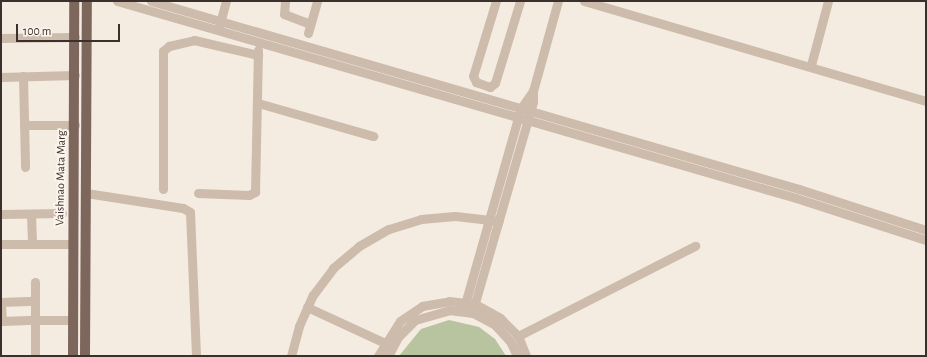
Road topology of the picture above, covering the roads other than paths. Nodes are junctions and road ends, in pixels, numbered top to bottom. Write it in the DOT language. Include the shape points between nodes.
graph roads {
  1 [pos="74,1"];
  2 [pos="86,1"];
  3 [pos="118,1"];
  4 [pos="151,1"];
  5 [pos="226,1"];
  6 [pos="285,1"];
  7 [pos="317,1"];
  8 [pos="496,1"];
  9 [pos="520,1"];
  10 [pos="558,1"];
  11 [pos="584,1"];
  12 [pos="828,1"];
  13 [pos="220,21"];
  14 [pos="310,24"];
  15 [pos="218,31"];
  16 [pos="308,33"];
  17 [pos="75,37"];
  18 [pos="1,38"];
  19 [pos="259,42"];
  20 [pos="258,55"];
  21 [pos="811,65"];
  22 [pos="76,75"];
  23 [pos="23,76"];
  24 [pos="1,77"];
  25 [pos="482,84"];
  26 [pos="479,96"];
  27 [pos="926,101"];
  28 [pos="258,103"];
  29 [pos="524,114"];
  30 [pos="24,125"];
  31 [pos="75,125"];
  32 [pos="373,136"];
  33 [pos="25,167"];
  34 [pos="163,190"];
  35 [pos="86,192"];
  36 [pos="198,193"];
  37 [pos="1,214"];
  38 [pos="31,214"];
  39 [pos="62,214"];
  40 [pos="489,219"];
  41 [pos="500,221"];
  42 [pos="926,230"];
  43 [pos="926,240"];
  44 [pos="1,244"];
  45 [pos="32,244"];
  46 [pos="73,244"];
  47 [pos="695,246"];
  48 [pos="35,282"];
  49 [pos="35,301"];
  50 [pos="1,302"];
  51 [pos="1,306"];
  52 [pos="307,307"];
  53 [pos="469,307"];
  54 [pos="35,320"];
  55 [pos="73,320"];
  56 [pos="518,336"];
  57 [pos="387,344"];
  58 [pos="35,355"];
  59 [pos="73,356"];
  60 [pos="85,356"];
  61 [pos="196,356"];
  62 [pos="292,356"];
  63 [pos="378,356"];
  64 [pos="388,356"];
  65 [pos="517,356"];
  66 [pos="526,356"];
  1 -- 17 [label="main road, Vaishnao Mata Marg"];
  2 -- 35 [label="main road, Vaishnao Mata Marg"];
  3 -- 15 [label="street"];
  4 -- 13 [label="street"];
  5 -- 13 [label="street"];
  6 -- 14 [label="street" via="284,14"];
  7 -- 14 [label="street"];
  8 -- 25 [label="street" via="473,76"];
  9 -- 25 [label="street" via="495,83 490,86"];
  10 -- 29 [label="street"];
  11 -- 21 [label="street"];
  12 -- 21 [label="street"];
  13 -- 15 [label="street"];
  13 -- 26 [label="street"];
  14 -- 16 [label="street"];
  15 -- 19 [label="street"];
  17 -- 18 [label="street"];
  17 -- 22 [label="main road, Vaishnao Mata Marg"];
  19 -- 20 [label="street"];
  19 -- 29 [label="street"];
  20 -- 28 [label="street"];
  20 -- 34 [label="street" via="194,40 168,46 163,51"];
  21 -- 27 [label="street"];
  22 -- 23 [label="street"];
  22 -- 31 [label="main road, Vaishnao Mata Marg"];
  23 -- 24 [label="street"];
  23 -- 30 [label="street"];
  25 -- 26 [label="street"];
  26 -- 29 [label="street"];
  28 -- 32 [label="street"];
  28 -- 36 [label="street" via="255,192 249,195"];
  29 -- 40 [label="street"];
  29 -- 41 [label="street"];
  29 -- 42 [label="street"];
  29 -- 43 [label="street"];
  30 -- 31 [label="street"];
  30 -- 33 [label="street"];
  31 -- 46 [label="main road, Vaishnao Mata Marg"];
  35 -- 60 [label="main road, Vaishnao Mata Marg"];
  35 -- 61 [label="street" via="183,208 190,212"];
  37 -- 38 [label="street"];
  38 -- 39 [label="street"];
  38 -- 45 [label="street"];
  40 -- 41 [label="street"];
  40 -- 52 [label="street" via="438,216 389,229 346,256 323,281"];
  40 -- 53 [label="street"];
  41 -- 53 [label="street"];
  44 -- 45 [label="street"];
  45 -- 46 [label="street"];
  46 -- 55 [label="main road, Vaishnao Mata Marg"];
  47 -- 56 [label="street"];
  48 -- 49 [label="street"];
  49 -- 50 [label="street"];
  49 -- 54 [label="street"];
  51 -- 54 [label="street" via="2,321"];
  52 -- 57 [label="street"];
  52 -- 62 [label="street"];
  53 -- 56 [label="street" via="500,318"];
  53 -- 57 [label="street" via="449,301 422,306 400,321"];
  53 -- 65 [label="street" via="502,332"];
  54 -- 55 [label="street"];
  54 -- 58 [label="street"];
  55 -- 59 [label="main road, Vaishnao Mata Marg"];
  56 -- 66 [label="street"];
  57 -- 63 [label="street"];
  57 -- 64 [label="street"];
}
